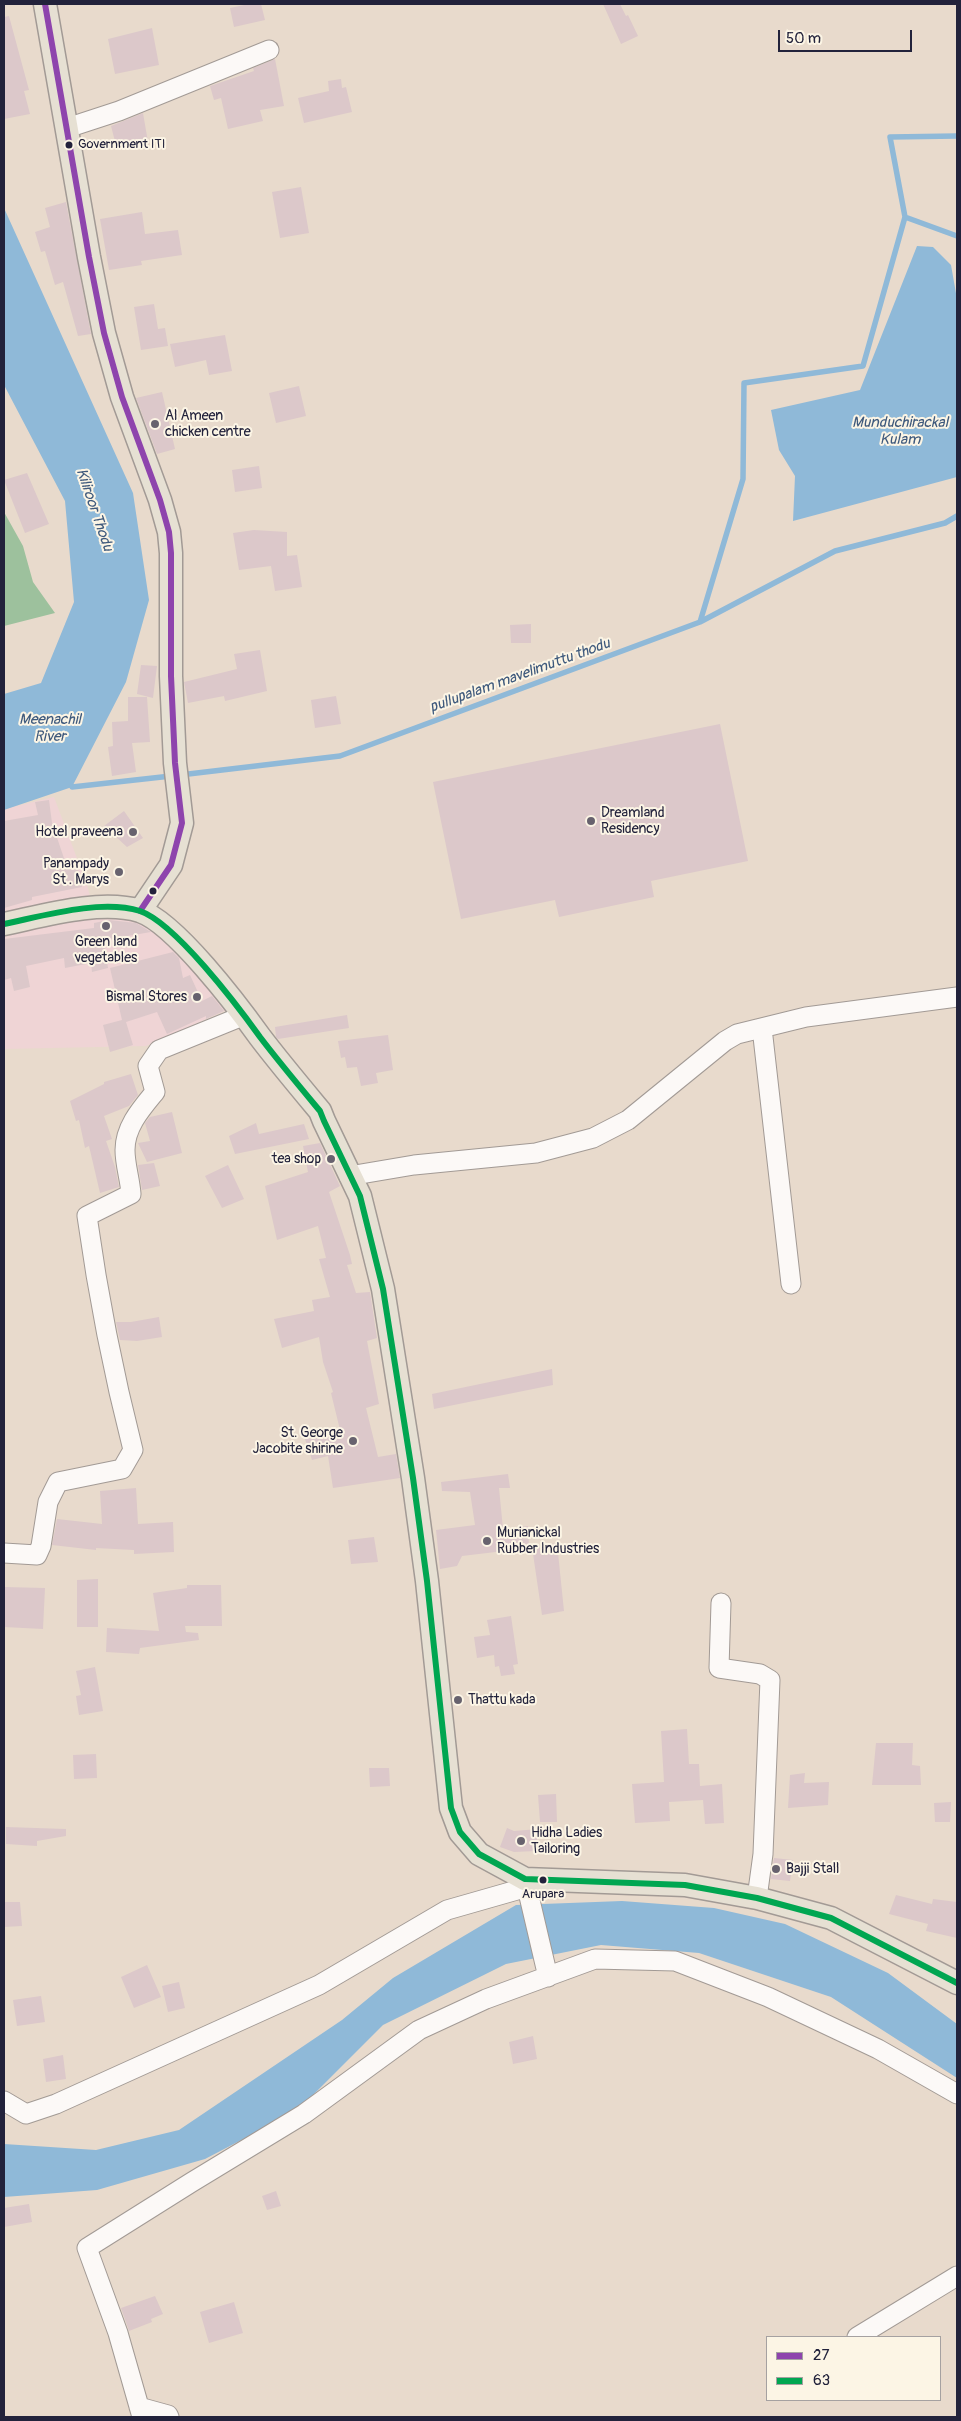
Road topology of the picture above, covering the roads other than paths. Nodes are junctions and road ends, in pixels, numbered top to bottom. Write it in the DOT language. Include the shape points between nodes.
graph roads {
  1 [pos="46,4"];
  2 [pos="269,50"];
  3 [pos="67,128"];
  4 [pos="140,911"];
  5 [pos="4,924"];
  6 [pos="957,997"];
  7 [pos="245,1014"];
  8 [pos="762,1028"];
  9 [pos="349,1176"];
  10 [pos="791,1284"];
  11 [pos="4,1553"];
  12 [pos="721,1603"];
  13 [pos="526,1884"];
  14 [pos="757,1898"];
  15 [pos="548,1977"];
  16 [pos="957,1983"];
  17 [pos="957,2094"];
  18 [pos="4,2101"];
  19 [pos="957,2276"];
  20 [pos="859,2336"];
  21 [pos="141,2412"];
  22 [pos="169,2417"];
  1 -- 3 [label="main road"];
  2 -- 3 [label="street" via="120,111"];
  3 -- 4 [label="main road" via="104,333 122,397 156,486 169,532 173,584 171,676 182,822 171,865"];
  4 -- 5 [label="main road" via="107,907"];
  4 -- 7 [label="main road" via="161,922"];
  6 -- 8 [label="street" via="806,1017"];
  7 -- 9 [label="main road" via="320,1111"];
  7 -- 11 [label="street" via="159,1050 148,1066 155,1092 130,1127 125,1150 131,1194 87,1216 96,1284 133,1450 122,1469 58,1482 48,1502 37,1555"];
  8 -- 9 [label="street" via="737,1034 725,1041 628,1120 593,1138 536,1153 414,1165"];
  8 -- 10 [label="street"];
  9 -- 13 [label="main road" via="360,1196 379,1272 398,1378 427,1581 450,1808 460,1832 479,1854"];
  12 -- 14 [label="street" via="719,1668 760,1674 770,1680"];
  13 -- 14 [label="main road" via="685,1885"];
  13 -- 15 [label="street"];
  13 -- 18 [label="street" via="517,1890 448,1910 319,1985 56,2104 26,2114"];
  14 -- 16 [label="main road" via="832,1918"];
  15 -- 17 [label="street" via="595,1959 675,1960 768,1997 861,2041"];
  15 -- 21 [label="street" via="486,1999 419,2030 304,2114 87,2248 118,2333"];
  19 -- 20 [label="street"];
  21 -- 22 [label="street"];
}
